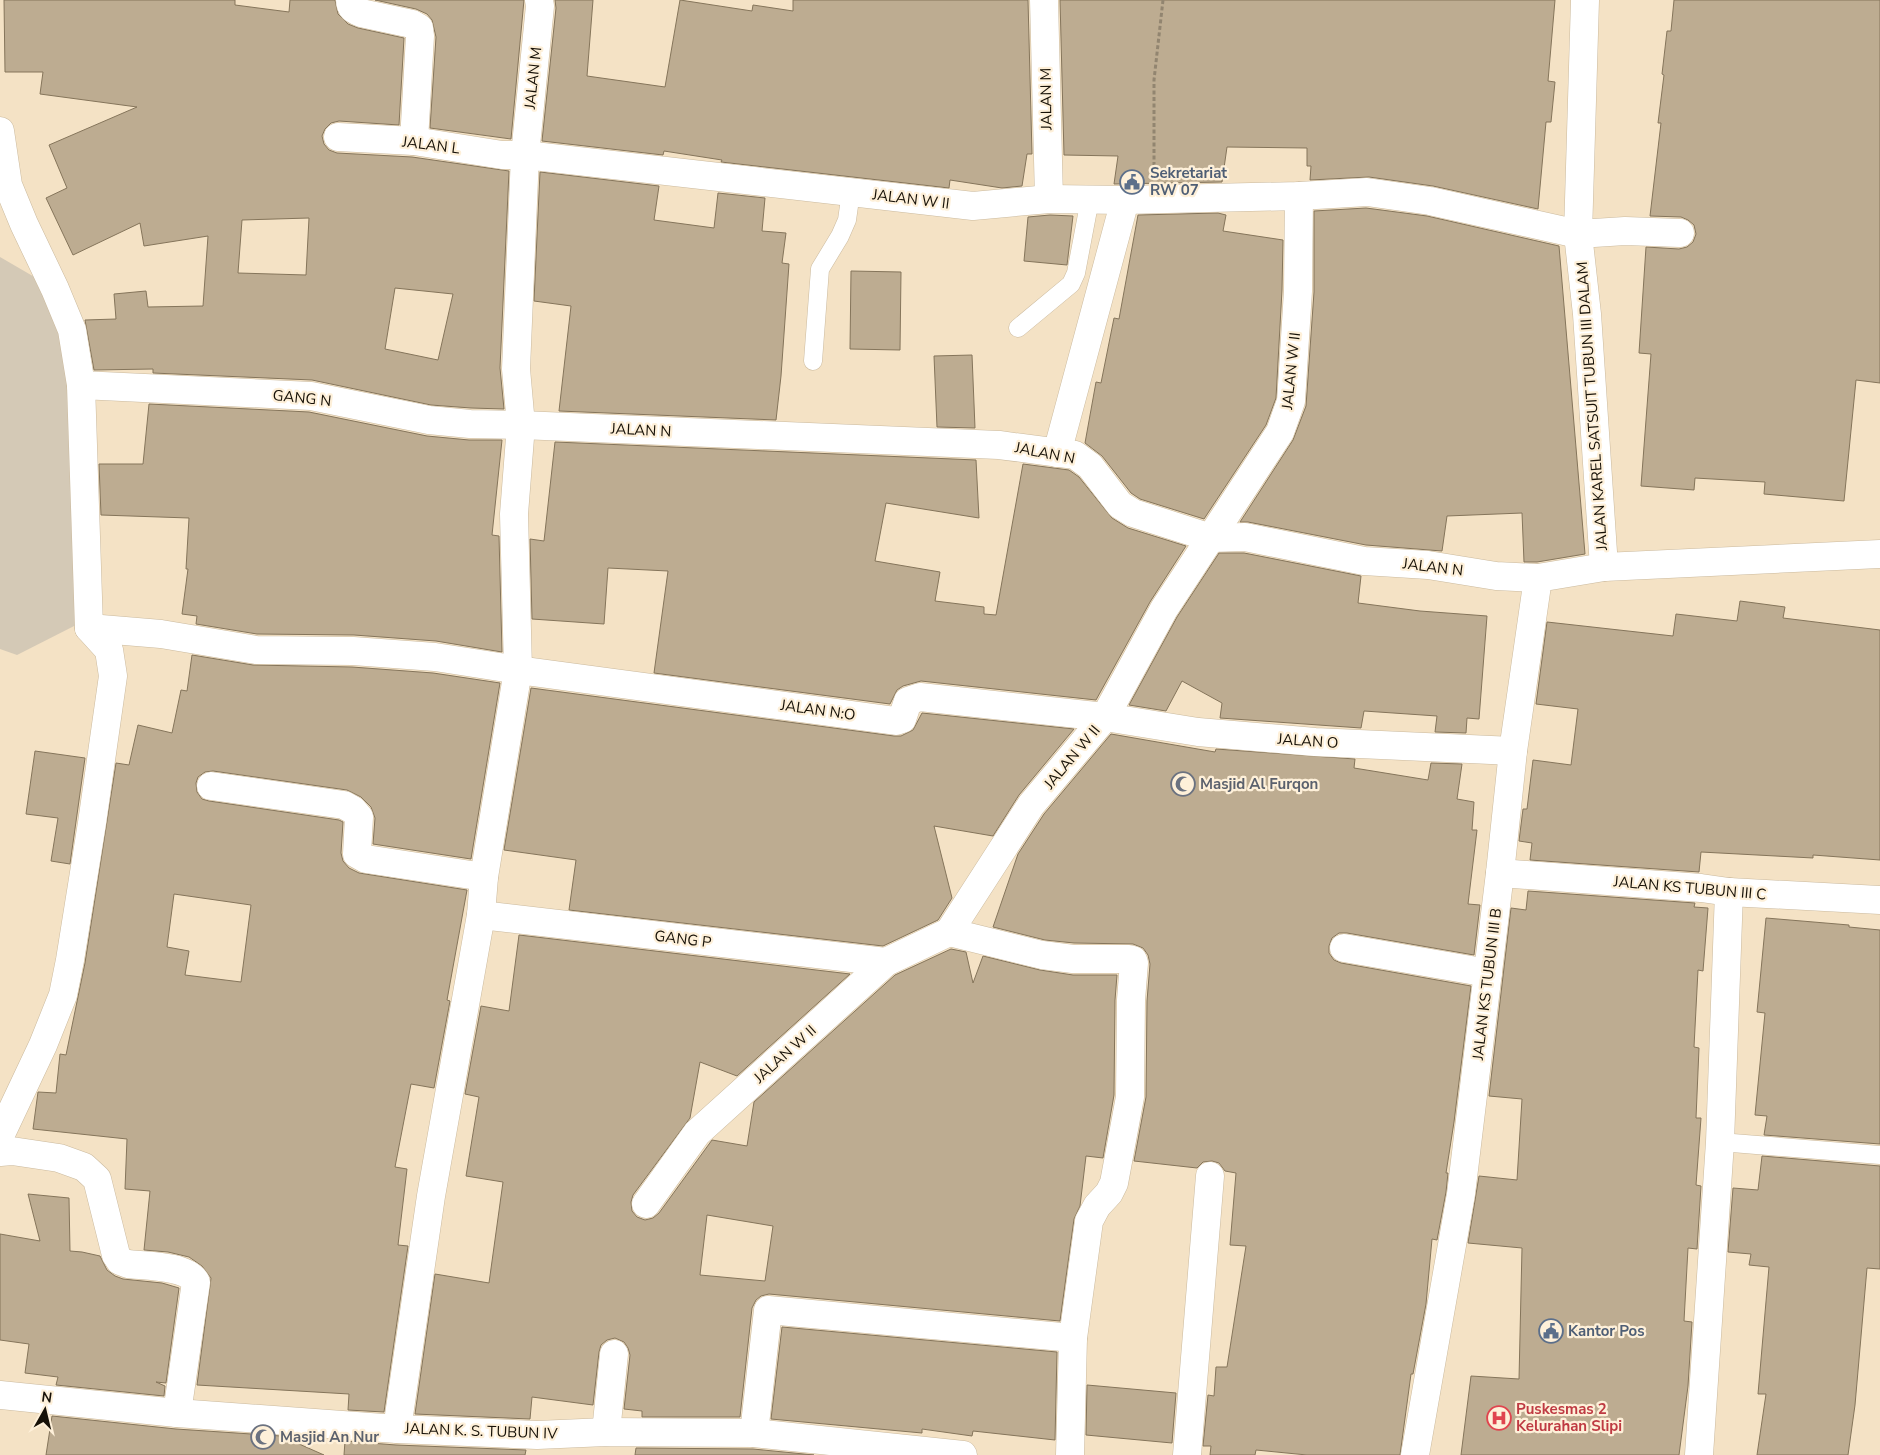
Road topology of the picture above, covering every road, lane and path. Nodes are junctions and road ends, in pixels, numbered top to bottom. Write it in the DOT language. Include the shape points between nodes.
graph roads {
  1 [pos="350,0"];
  2 [pos="539,0"];
  3 [pos="1044,0"];
  4 [pos="1163,0"];
  5 [pos="1585,0"];
  6 [pos="0,131"];
  7 [pos="338,137"];
  8 [pos="414,142"];
  9 [pos="524,155"];
  10 [pos="852,192"];
  11 [pos="1299,196"];
  12 [pos="1049,199"];
  13 [pos="1090,199"];
  14 [pos="1154,199"];
  15 [pos="1126,200"];
  16 [pos="1680,233"];
  17 [pos="1578,234"];
  18 [pos="1018,328"];
  19 [pos="813,361"];
  20 [pos="81,384"];
  21 [pos="521,425"];
  22 [pos="1057,453"];
  23 [pos="1211,538"];
  24 [pos="1880,554"];
  25 [pos="1604,567"];
  26 [pos="1538,578"];
  27 [pos="89,628"];
  28 [pos="518,670"];
  29 [pos="1105,718"];
  30 [pos="1513,752"];
  31 [pos="211,786"];
  32 [pos="1500,873"];
  33 [pos="484,877"];
  34 [pos="1729,892"];
  35 [pos="1880,900"];
  36 [pos="481,915"];
  37 [pos="949,932"];
  38 [pos="1344,948"];
  39 [pos="886,962"];
  40 [pos="1488,973"];
  41 [pos="0,1136"];
  42 [pos="1720,1142"];
  43 [pos="0,1152"];
  44 [pos="1880,1156"];
  45 [pos="1210,1176"];
  46 [pos="646,1204"];
  47 [pos="1073,1338"];
  48 [pos="614,1354"];
  49 [pos="0,1395"];
  50 [pos="177,1413"];
  51 [pos="397,1429"];
  52 [pos="606,1432"];
  53 [pos="754,1433"];
  54 [pos="539,1445"];
  55 [pos="963,1455"];
  56 [pos="1070,1455"];
  57 [pos="1187,1455"];
  58 [pos="1415,1455"];
  59 [pos="1699,1455"];
  1 -- 8 [label="street" via="353,10 419,28"];
  2 -- 9 [label="street, JALAN M"];
  3 -- 12 [label="street, JALAN M"];
  4 -- 14 [label="path" via="1152,118"];
  5 -- 17 [label="street, JALAN KAREL SATSUIT TUBUN III DALAM"];
  6 -- 20 [label="street" via="8,185 72,330"];
  7 -- 8 [label="street, JALAN L"];
  8 -- 9 [label="street, JALAN L" via="502,155"];
  9 -- 10 [label="street, JALAN W II"];
  9 -- 21 [label="street, JALAN M" via="516,370"];
  10 -- 12 [label="street, JALAN W II" via="973,206"];
  10 -- 19 [label="lane" via="847,220 820,269"];
  11 -- 14 [label="street, JALAN W II"];
  11 -- 17 [label="street, JALAN W II" via="1367,192 1430,201"];
  11 -- 23 [label="street, JALAN W II" via="1298,291 1288,413 1280,432"];
  12 -- 13 [label="street, JALAN W II"];
  13 -- 15 [label="street, JALAN W II"];
  13 -- 18 [label="lane" via="1072,284"];
  14 -- 15 [label="street, JALAN W II"];
  15 -- 22 [label="street"];
  16 -- 17 [label="street, JALAN W II" via="1625,231"];
  17 -- 25 [label="street, JALAN KAREL SATSUIT TUBUN III DALAM" via="1587,314"];
  20 -- 21 [label="street, GANG N" via="311,396 429,420"];
  20 -- 27 [label="street"];
  21 -- 22 [label="street, JALAN N" via="999,445"];
  21 -- 28 [label="street, JALAN M" via="514,514"];
  22 -- 23 [label="street, JALAN N" via="1075,455 1090,466 1120,505 1133,513"];
  23 -- 26 [label="street, JALAN N" via="1245,537 1364,561"];
  23 -- 29 [label="street, JALAN W II" via="1164,609"];
  24 -- 25 [label="street, JALAN KAREL SATSUIT TUBUN III DALAM"];
  25 -- 26 [label="street"];
  26 -- 30 [label="street, JALAN KS TUBUN III B"];
  27 -- 28 [label="street" via="161,634 256,650 353,651 435,657"];
  27 -- 41 [label="street" via="108,650 113,676 70,960 63,995 44,1045"];
  28 -- 29 [label="street, JALAN N:O" via="896,720 902,719 908,701 920,697"];
  28 -- 33 [label="street, JALAN M"];
  29 -- 30 [label="street, JALAN O" via="1198,732 1315,742"];
  29 -- 37 [label="street, JALAN W II" via="1031,805"];
  30 -- 32 [label="street, JALAN KS TUBUN III B"];
  31 -- 33 [label="street" via="344,805 360,817 357,854 360,856"];
  32 -- 34 [label="street, JALAN KS TUBUN III C"];
  32 -- 40 [label="street, JALAN KS TUBUN III B"];
  33 -- 36 [label="street, JALAN M"];
  34 -- 35 [label="street, JALAN KS TUBUN III C"];
  34 -- 42 [label="street"];
  36 -- 39 [label="street, GANG P"];
  36 -- 51 [label="street, JALAN M" via="431,1196"];
  37 -- 39 [label="street, JALAN W II"];
  37 -- 47 [label="street" via="1042,955 1073,959 1129,959 1134,963 1130,1097 1114,1183 1089,1221"];
  38 -- 40 [label="street"];
  39 -- 46 [label="street, JALAN W II" via="697,1133"];
  40 -- 58 [label="street, JALAN KS TUBUN III B" via="1461,1194"];
  42 -- 44 [label="lane"];
  42 -- 59 [label="street"];
  43 -- 50 [label="street" via="59,1158 84,1168 97,1179 120,1261 182,1270 193,1276 196,1282"];
  45 -- 57 [label="street"];
  47 -- 53 [label="street" via="768,1310"];
  47 -- 56 [label="street"];
  48 -- 52 [label="street"];
  49 -- 50 [label="street, JALAN K. S. TUBUN IV"];
  50 -- 51 [label="street, JALAN K. S. TUBUN IV"];
  51 -- 54 [label="street, JALAN K. S. TUBUN IV"];
  52 -- 53 [label="street, JALAN K. S. TUBUN IV"];
  52 -- 54 [label="street, JALAN K. S. TUBUN IV"];
  53 -- 55 [label="street, JALAN K. S. TUBUN IV"];
}
